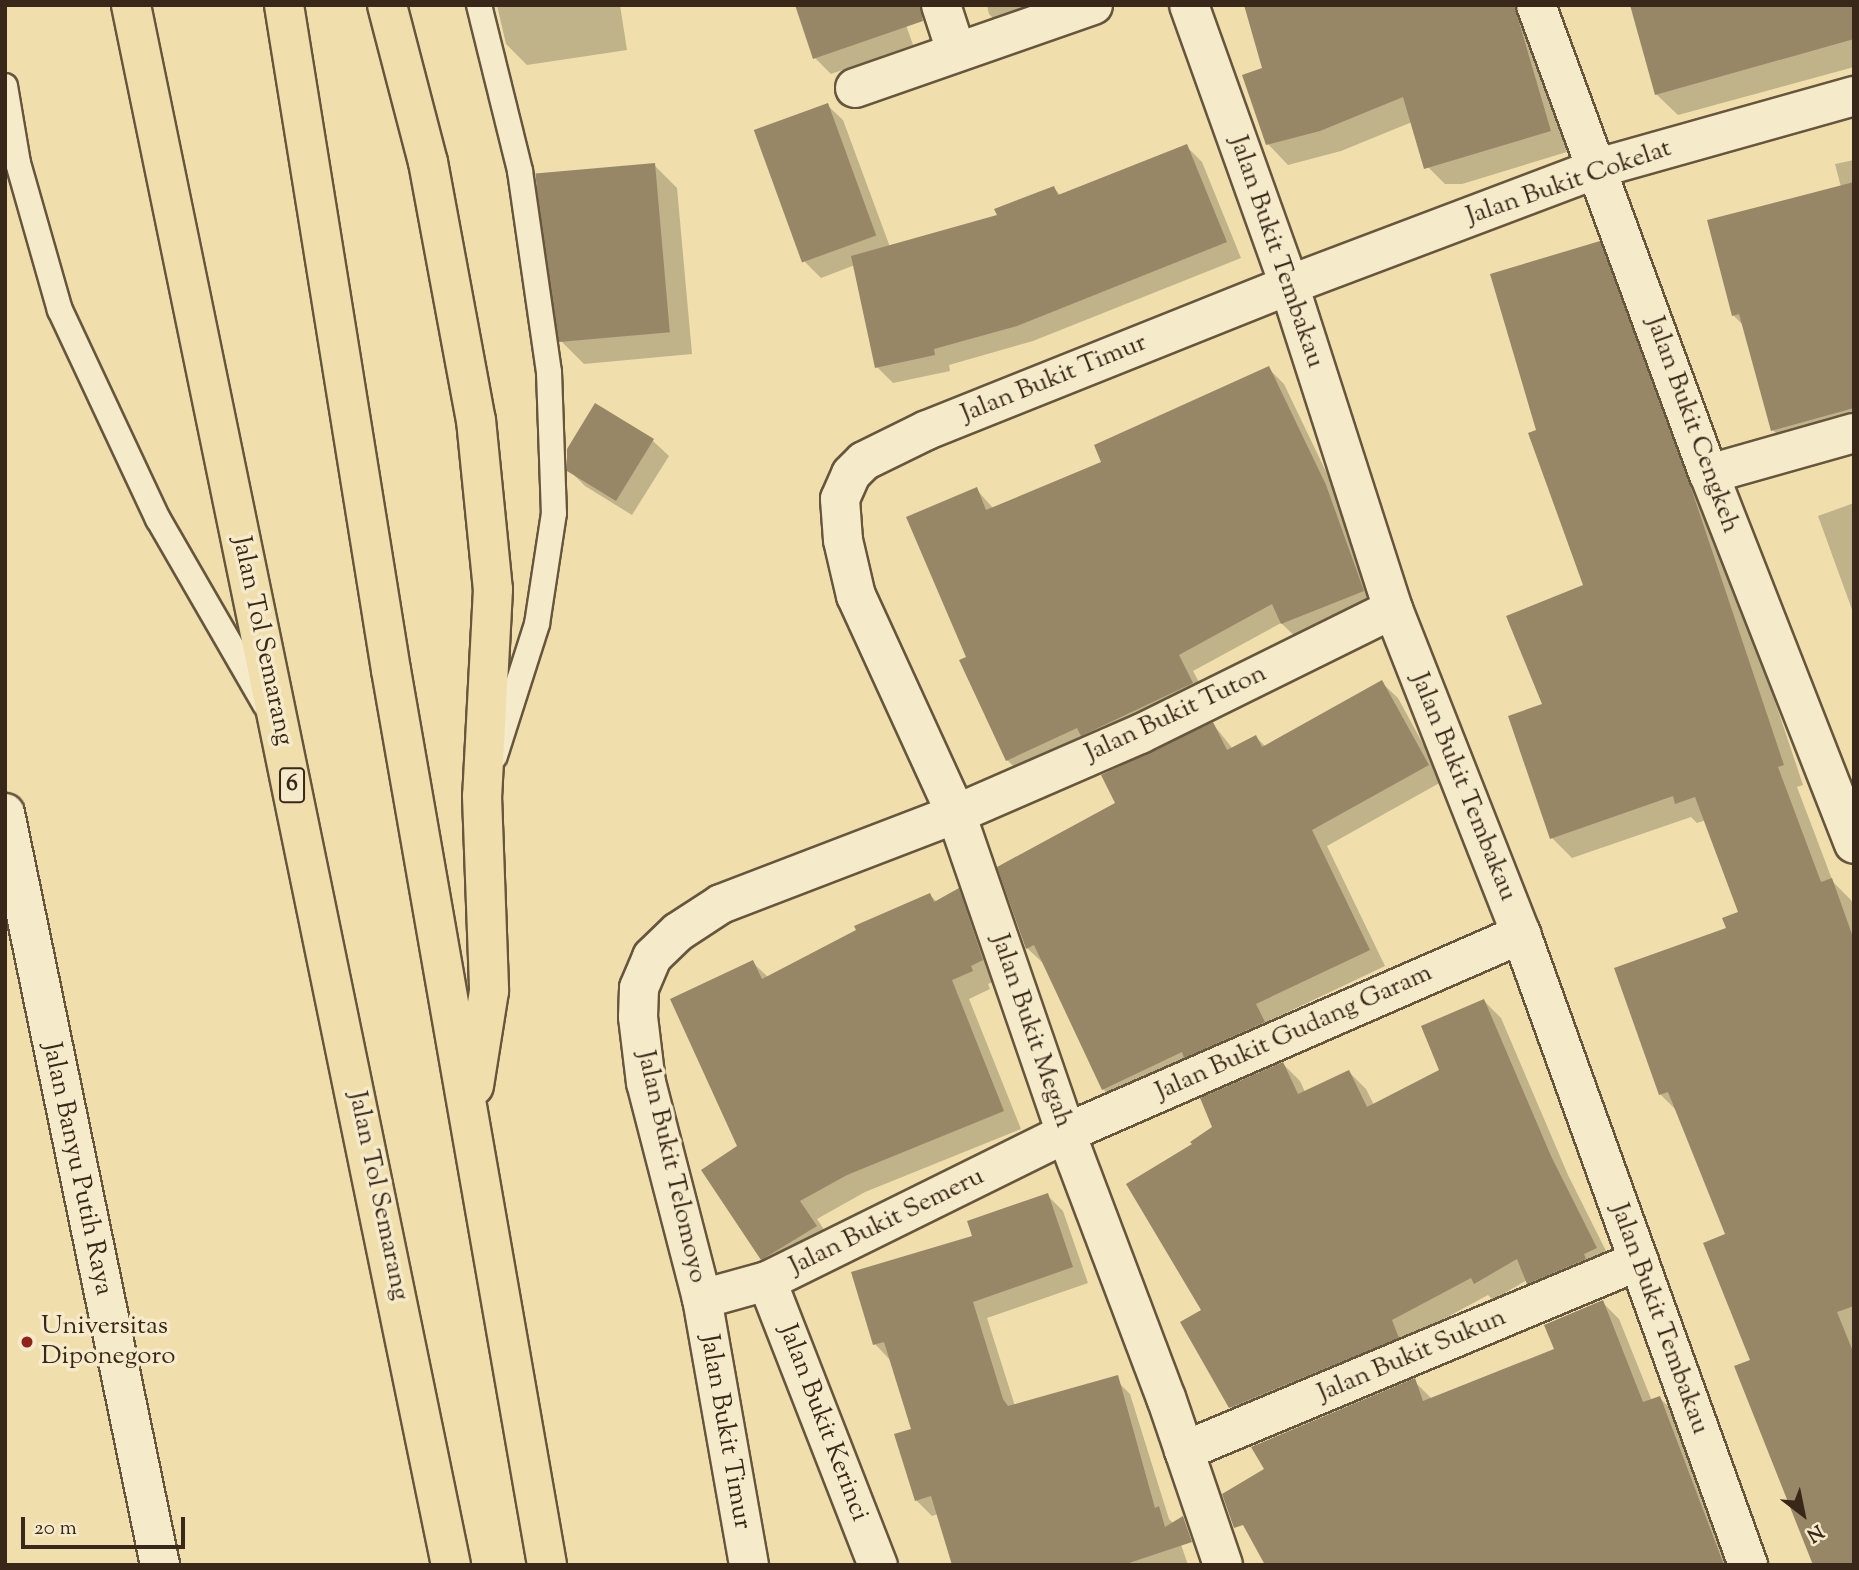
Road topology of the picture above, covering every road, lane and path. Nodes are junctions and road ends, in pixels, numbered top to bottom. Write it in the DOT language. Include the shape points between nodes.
graph roads {
  1 [pos="131,5"];
  2 [pos="284,5"];
  3 [pos="387,5"];
  4 [pos="479,5"];
  5 [pos="941,5"];
  6 [pos="1093,5"];
  7 [pos="1189,5"];
  8 [pos="1536,5"];
  9 [pos="956,51"];
  10 [pos="5,86"];
  11 [pos="855,88"];
  12 [pos="1854,96"];
  13 [pos="1598,168"];
  14 [pos="1289,285"];
  15 [pos="1854,433"];
  16 [pos="1709,474"];
  17 [pos="840,499"];
  18 [pos="1394,609"];
  19 [pos="281,732"];
  20 [pos="482,796"];
  21 [pos="5,813"];
  22 [pos="956,814"];
  23 [pos="1854,844"];
  24 [pos="1521,934"];
  25 [pos="469,1114"];
  26 [pos="1066,1133"];
  27 [pos="1639,1261"];
  28 [pos="767,1281"];
  29 [pos="702,1299"];
  30 [pos="1184,1451"];
  31 [pos="160,1565"];
  32 [pos="451,1565"];
  33 [pos="547,1565"];
  34 [pos="748,1565"];
  35 [pos="878,1565"];
  36 [pos="1223,1565"];
  37 [pos="1748,1565"];
  1 -- 19 [label="highway, Jalan Tol Semarang / 6"];
  2 -- 25 [label="highway" via="391,670"];
  3 -- 20 [label="highway" via="428,162 476,420 493,589"];
  4 -- 20 [label="lane" via="520,171 549,372 554,513 537,624"];
  5 -- 9 [label="street"];
  6 -- 9 [label="street"];
  7 -- 14 [label="street, Jalan Bukit Tembakau"];
  8 -- 13 [label="street, Jalan Bukit Cengkeh"];
  9 -- 11 [label="street"];
  10 -- 19 [label="lane" via="18,163 60,310 158,519"];
  12 -- 13 [label="street, Jalan Bukit Cokelat"];
  13 -- 14 [label="street, Jalan Bukit Cokelat"];
  13 -- 16 [label="street, Jalan Bukit Cengkeh"];
  14 -- 17 [label="street, Jalan Bukit Timur" via="927,430 864,461 851,474"];
  14 -- 18 [label="street, Jalan Bukit Tembakau"];
  15 -- 16 [label="street"];
  16 -- 23 [label="street, Jalan Bukit Cengkeh"];
  17 -- 22 [label="street, Jalan Bukit Megah" via="843,540 856,596"];
  18 -- 22 [label="street, Jalan Bukit Tuton" via="1140,734"];
  18 -- 24 [label="street, Jalan Bukit Tembakau"];
  19 -- 32 [label="highway, Jalan Tol Semarang / 6"];
  20 -- 25 [label="highway" via="489,991"];
  21 -- 31 [label="street, Jalan Banyu Putih Raya"];
  22 -- 26 [label="street, Jalan Bukit Megah"];
  22 -- 29 [label="street, Jalan Bukit Telomoyo" via="721,904 678,932 652,957 639,988 646,1083"];
  24 -- 26 [label="street, Jalan Bukit Gudang Garam"];
  24 -- 27 [label="street, Jalan Bukit Tembakau"];
  25 -- 33 [label="highway"];
  26 -- 28 [label="street, Jalan Bukit Semeru"];
  26 -- 30 [label="street, Jalan Bukit Megah"];
  27 -- 30 [label="street, Jalan Bukit Sukun"];
  27 -- 37 [label="street, Jalan Bukit Tembakau"];
  28 -- 29 [label="street, Jalan Bukit Semeru"];
  28 -- 35 [label="street, Jalan Bukit Kerinci"];
  29 -- 34 [label="street, Jalan Bukit Timur"];
  30 -- 36 [label="street, Jalan Bukit Megah"];
}
